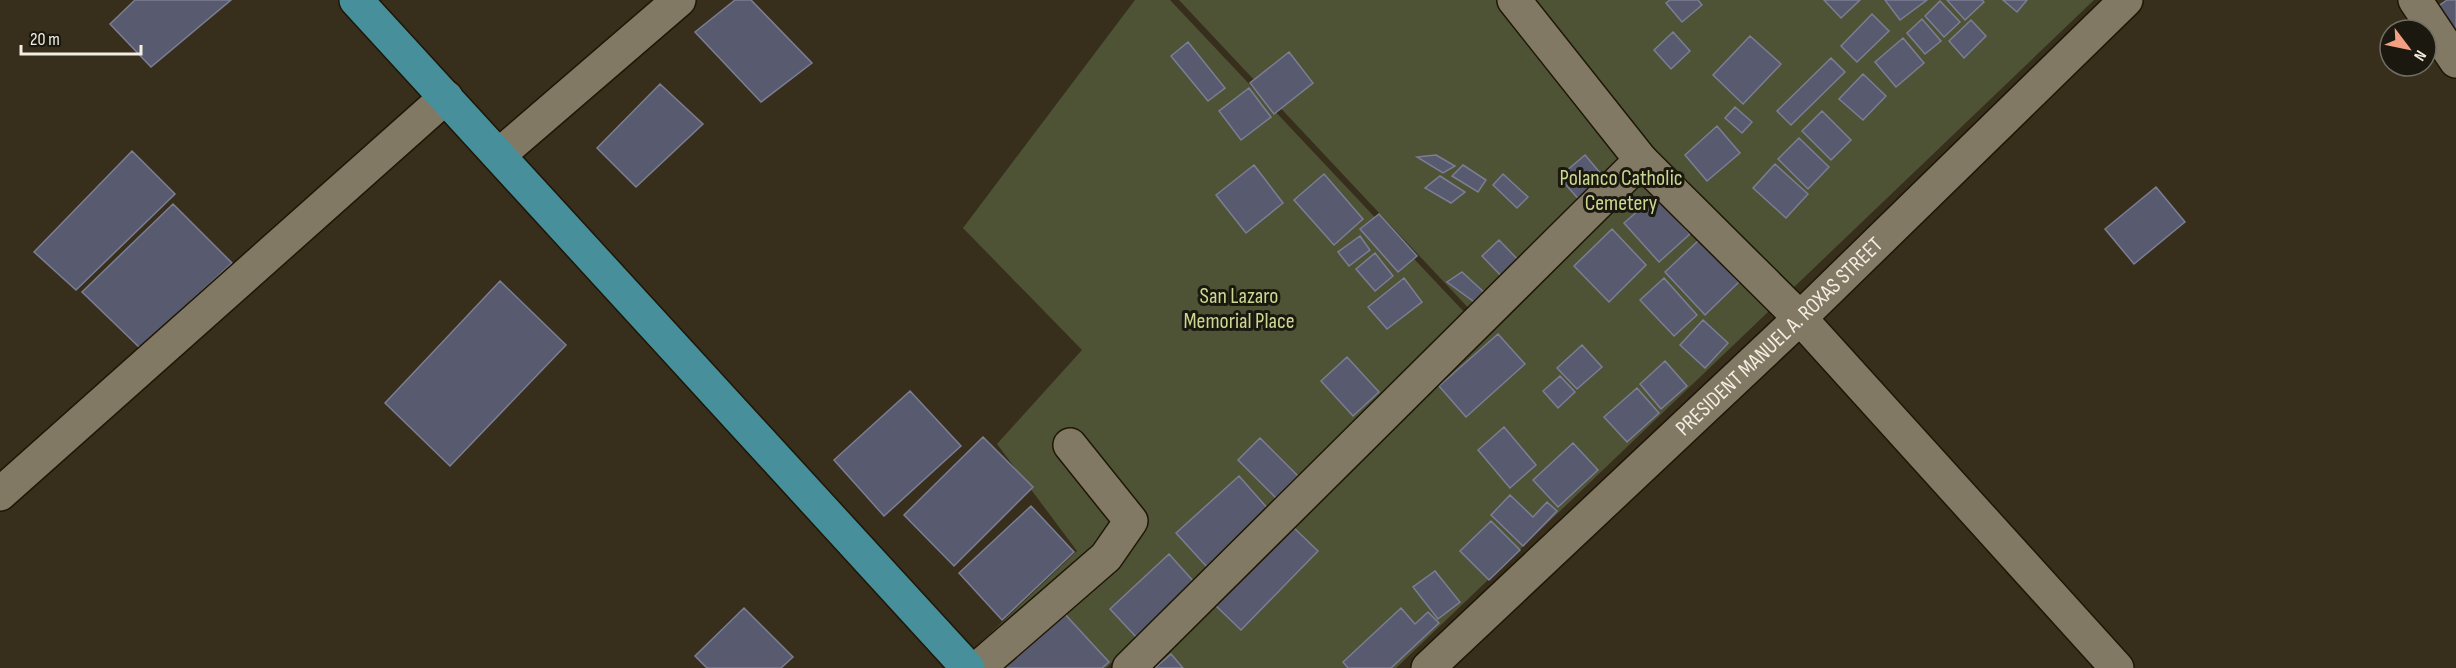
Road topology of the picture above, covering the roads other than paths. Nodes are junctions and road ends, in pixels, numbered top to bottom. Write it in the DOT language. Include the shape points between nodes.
graph roads {
  1 [pos="356,0"];
  2 [pos="679,0"];
  3 [pos="1514,0"];
  4 [pos="2126,0"];
  5 [pos="2415,0"];
  6 [pos="2456,61"];
  7 [pos="446,97"];
  8 [pos="499,155"];
  9 [pos="1641,160"];
  10 [pos="1800,318"];
  11 [pos="1070,445"];
  12 [pos="0,494"];
  13 [pos="968,668"];
  14 [pos="978,668"];
  15 [pos="1129,668"];
  16 [pos="1428,668"];
  17 [pos="2116,668"];
  1 -- 7 [label="main road"];
  2 -- 8 [label="street"];
  3 -- 9 [label="street"];
  4 -- 10 [label="street, PRESIDENT MANUEL A. ROXAS STREET"];
  5 -- 6 [label="street"];
  7 -- 8 [label="main road"];
  7 -- 12 [label="street"];
  8 -- 13 [label="main road"];
  9 -- 10 [label="street"];
  9 -- 15 [label="street"];
  10 -- 16 [label="street, PRESIDENT MANUEL A. ROXAS STREET"];
  10 -- 17 [label="street"];
  11 -- 14 [label="street" via="1131,521 1106,558"];
}
